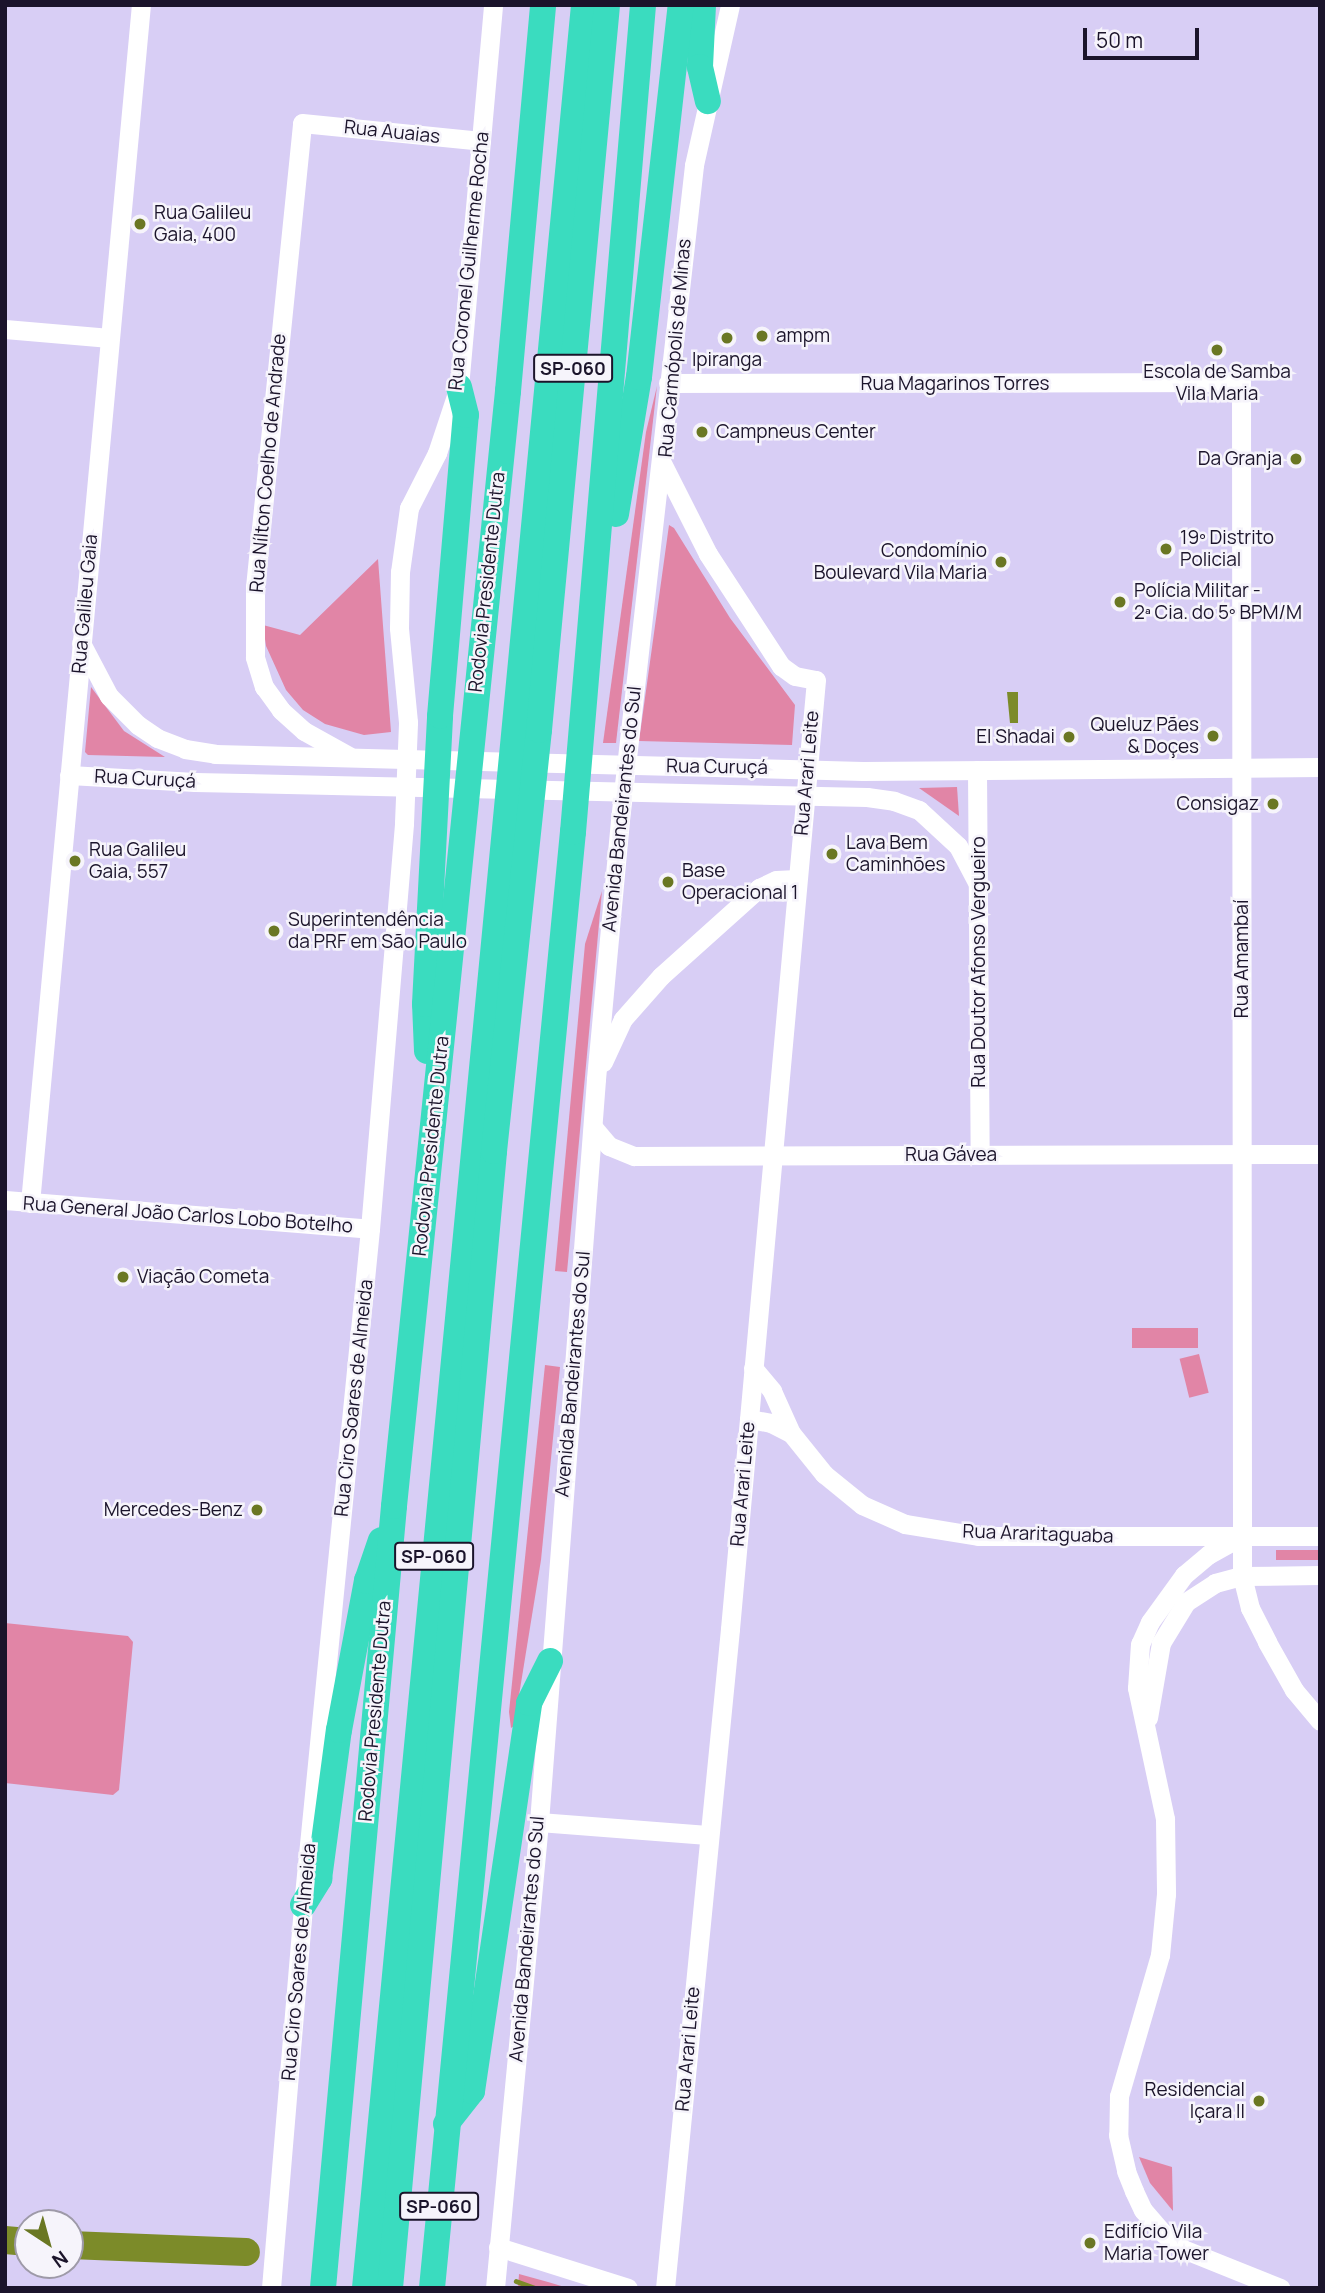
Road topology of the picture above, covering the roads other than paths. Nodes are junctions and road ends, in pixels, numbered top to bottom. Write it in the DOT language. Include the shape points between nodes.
graph roads {
  1 [pos="141,5"];
  2 [pos="493,5"];
  3 [pos="543,5"];
  4 [pos="584,5"];
  5 [pos="607,5"];
  6 [pos="643,5"];
  7 [pos="681,5"];
  8 [pos="704,5"];
  9 [pos="730,5"];
  10 [pos="708,101"];
  11 [pos="302,123"];
  12 [pos="481,141"];
  13 [pos="5,329"];
  14 [pos="110,338"];
  15 [pos="1241,382"];
  16 [pos="668,383"];
  17 [pos="459,387"];
  18 [pos="661,461"];
  19 [pos="409,508"];
  20 [pos="81,643"];
  21 [pos="816,680"];
  22 [pos="583,722"];
  23 [pos="360,758"];
  24 [pos="1320,767"];
  25 [pos="1241,768"];
  26 [pos="977,770"];
  27 [pos="69,775"];
  28 [pos="797,879"];
  29 [pos="979,886"];
  30 [pos="596,1079"];
  31 [pos="436,1101"];
  32 [pos="593,1127"];
  33 [pos="1242,1154"];
  34 [pos="1320,1154"];
  35 [pos="773,1155"];
  36 [pos="980,1155"];
  37 [pos="5,1200"];
  38 [pos="30,1203"];
  39 [pos="370,1229"];
  40 [pos="753,1368"];
  41 [pos="749,1419"];
  42 [pos="791,1433"];
  43 [pos="394,1506"];
  44 [pos="1242,1535"];
  45 [pos="1320,1536"];
  46 [pos="1268,1575"];
  47 [pos="1320,1575"];
  48 [pos="1242,1576"];
  49 [pos="1258,1623"];
  50 [pos="550,1661"];
  51 [pos="1320,1721"];
  52 [pos="1146,1729"];
  53 [pos="539,1822"];
  54 [pos="708,1835"];
  55 [pos="303,1905"];
  56 [pos="446,2124"];
  57 [pos="498,2247"];
  58 [pos="271,2288"];
  59 [pos="323,2288"];
  60 [pos="365,2288"];
  61 [pos="390,2288"];
  62 [pos="432,2288"];
  63 [pos="495,2288"];
  64 [pos="628,2288"];
  65 [pos="665,2288"];
  66 [pos="1280,2288"];
  1 -- 14 [label="main road, Rua Galileu Gaia"];
  2 -- 12 [label="main road, Rua Coronel Guilherme Rocha"];
  3 -- 31 [label="highway, Rodovia Presidente Dutra / SP-060"];
  4 -- 60 [label="highway, SP-060"];
  5 -- 61 [label="highway, SP-060"];
  6 -- 22 [label="highway, SP-060"];
  7 -- 22 [label="highway" via="639,377 593,697"];
  8 -- 10 [label="highway" via="700,67"];
  9 -- 10 [label="main road, Rua Carmópolis de Minas"];
  10 -- 16 [label="main road, Rua Carmópolis de Minas" via="694,165"];
  11 -- 12 [label="main road, Rua Auaias"];
  11 -- 23 [label="main road, Rua Nílton Coelho de Andrade" via="255,587 255,657 264,687 287,716 304,731"];
  12 -- 17 [label="main road, Rua Coronel Guilherme Rocha"];
  13 -- 14 [label="main road"];
  14 -- 20 [label="main road, Rua Galileu Gaia"];
  15 -- 16 [label="main road, Rua Magarinos Torres"];
  15 -- 25 [label="main road, Rua Amambaí"];
  16 -- 18 [label="main road, Rua Carmópolis de Minas"];
  17 -- 19 [label="main road, Rua Coronel Guilherme Rocha" via="438,453"];
  17 -- 31 [label="highway" via="466,415 440,716 425,1004"];
  18 -- 21 [label="main road, Rua Carmópolis de Minas" via="708,554 781,666 795,676"];
  18 -- 30 [label="main road, Avenida Bandeirantes do Sul"];
  19 -- 39 [label="main road, Rua Ciro Soares de Almeida" via="398,601 407,689 404,823"];
  20 -- 23 [label="main road, Rua Curuçá" via="116,705 157,738 215,754"];
  20 -- 27 [label="main road, Rua Galileu Gaia"];
  21 -- 28 [label="main road, Rua Arari Leite"];
  22 -- 56 [label="highway, SP-060"];
  23 -- 26 [label="main road, Rua Curuçá"];
  24 -- 25 [label="main road, Rua Curuçá"];
  25 -- 26 [label="main road, Rua Curuçá"];
  25 -- 33 [label="main road, Rua Amambaí"];
  26 -- 29 [label="main road, Rua Doutor Afonso Vergueiro"];
  27 -- 29 [label="main road, Rua Curuçá" via="867,797 919,810 958,846"];
  27 -- 38 [label="main road, Rua Galileu Gaia"];
  28 -- 30 [label="main road" via="776,880 759,888 661,976 623,1019"];
  28 -- 35 [label="main road, Rua Arari Leite"];
  29 -- 36 [label="main road, Rua Doutor Afonso Vergueiro"];
  30 -- 32 [label="main road, Avenida Bandeirantes do Sul"];
  31 -- 43 [label="highway, Rodovia Presidente Dutra / SP-060"];
  32 -- 35 [label="main road, Rua Gávea" via="609,1146 635,1156"];
  32 -- 50 [label="main road, Avenida Bandeirantes do Sul"];
  33 -- 34 [label="main road, Rua Gávea"];
  33 -- 36 [label="main road, Rua Gávea"];
  33 -- 44 [label="main road, Rua Amambaí"];
  35 -- 36 [label="main road, Rua Gávea"];
  35 -- 40 [label="main road, Rua Arari Leite"];
  37 -- 38 [label="main road, Rua General João Carlos Lobo Botelho"];
  38 -- 39 [label="main road, Rua General João Carlos Lobo Botelho"];
  39 -- 55 [label="main road, Rua Ciro Soares de Almeida"];
  40 -- 41 [label="main road, Rua Arari Leite"];
  40 -- 42 [label="main road, Rua Araritaguaba" via="772,1391"];
  41 -- 42 [label="main road"];
  41 -- 54 [label="main road, Rua Arari Leite"];
  42 -- 44 [label="main road, Rua Araritaguaba" via="824,1474 862,1505 905,1524 978,1536"];
  43 -- 55 [label="highway" via="367,1581 339,1730 319,1879"];
  43 -- 59 [label="highway, Rodovia Presidente Dutra / SP-060"];
  44 -- 45 [label="main road, Rua Araritaguaba"];
  44 -- 48 [label="main road, Rua Amambaí"];
  44 -- 52 [label="main road" via="1184,1575 1150,1622 1136,1666"];
  46 -- 47 [label="main road"];
  46 -- 48 [label="main road"];
  46 -- 49 [label="main road"];
  48 -- 49 [label="main road, Rua Amambaí"];
  48 -- 52 [label="main road" via="1199,1591 1172,1620 1161,1643"];
  49 -- 51 [label="main road, Rua Amambaí" via="1294,1690"];
  50 -- 53 [label="main road, Avenida Bandeirantes do Sul"];
  50 -- 56 [label="highway" via="528,1703 472,2091"];
  52 -- 66 [label="main road" via="1165,1819 1166,1894 1160,1955 1119,2096 1118,2135 1126,2171 1143,2210 1172,2242"];
  53 -- 54 [label="main road"];
  53 -- 57 [label="main road, Avenida Bandeirantes do Sul"];
  54 -- 65 [label="main road, Rua Arari Leite"];
  55 -- 58 [label="main road, Rua Ciro Soares de Almeida"];
  56 -- 62 [label="highway, SP-060"];
  57 -- 63 [label="main road, Avenida Bandeirantes do Sul"];
  57 -- 64 [label="main road"];
}
